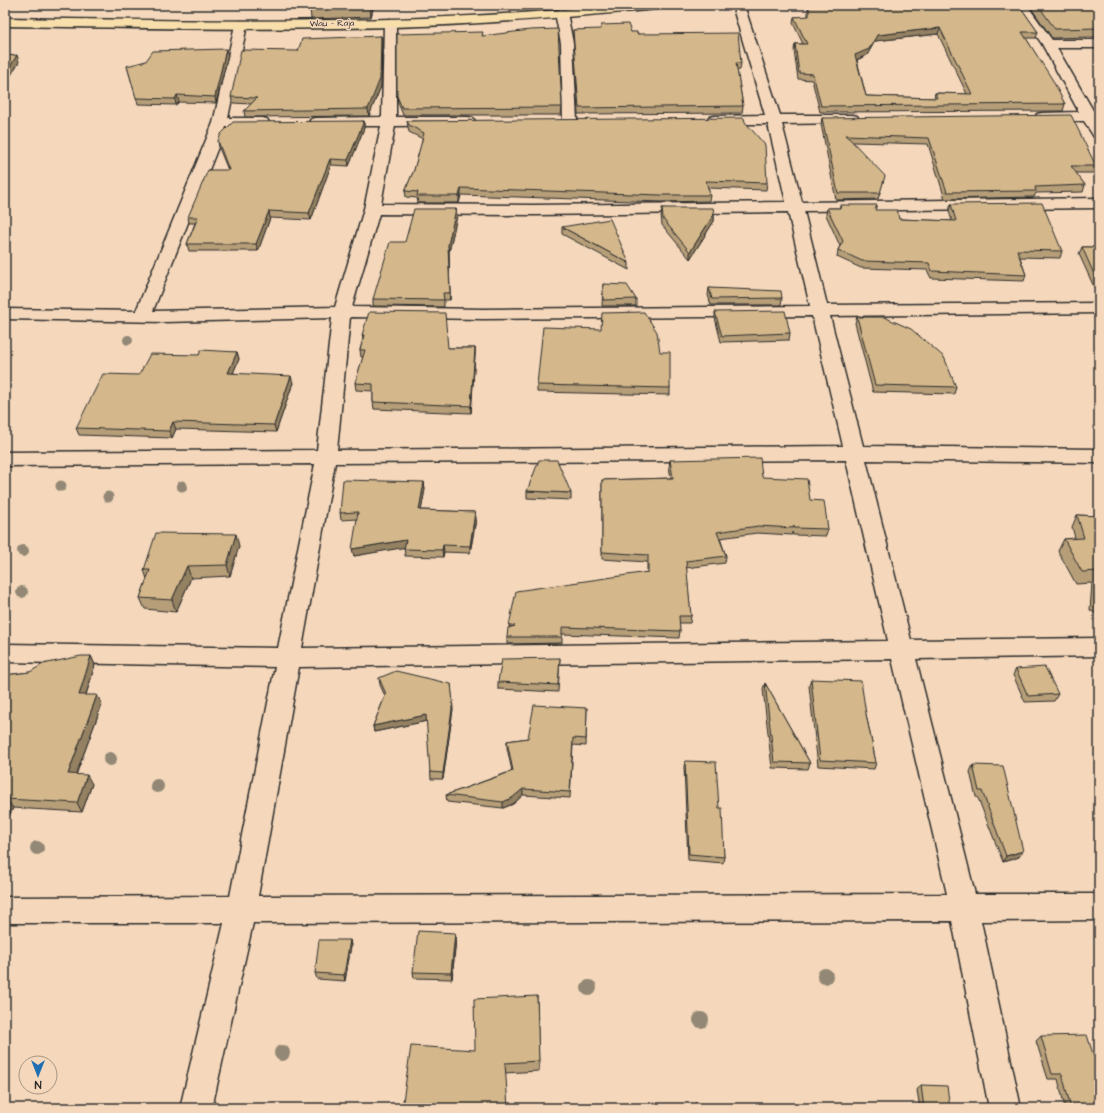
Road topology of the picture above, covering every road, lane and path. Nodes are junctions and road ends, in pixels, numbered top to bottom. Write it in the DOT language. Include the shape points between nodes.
graph roads {
  1 [pos="658,5"];
  2 [pos="738,5"];
  3 [pos="1022,5"];
  4 [pos="562,13"];
  5 [pos="5,22"];
  6 [pos="390,23"];
  7 [pos="241,24"];
  8 [pos="1048,44"];
  9 [pos="1099,44"];
  10 [pos="1094,116"];
  11 [pos="1025,117"];
  12 [pos="868,119"];
  13 [pos="554,120"];
  14 [pos="570,120"];
  15 [pos="586,120"];
  16 [pos="704,120"];
  17 [pos="774,120"];
  18 [pos="389,121"];
  19 [pos="484,121"];
  20 [pos="274,122"];
  21 [pos="304,122"];
  22 [pos="220,123"];
  23 [pos="1099,134"];
  24 [pos="1099,203"];
  25 [pos="795,207"];
  26 [pos="372,209"];
  27 [pos="1099,308"];
  28 [pos="820,311"];
  29 [pos="342,312"];
  30 [pos="5,314"];
  31 [pos="142,317"];
  32 [pos="854,453"];
  33 [pos="1099,456"];
  34 [pos="326,458"];
  35 [pos="5,460"];
  36 [pos="1099,648"];
  37 [pos="901,649"];
  38 [pos="5,653"];
  39 [pos="288,658"];
  40 [pos="1099,907"];
  41 [pos="964,908"];
  42 [pos="5,910"];
  43 [pos="241,910"];
  44 [pos="196,1108"];
  45 [pos="1005,1108"];
  1 -- 4 [label="main road, Wau - Raja"];
  2 -- 17 [label="street"];
  3 -- 8 [label="street"];
  4 -- 6 [label="main road, Wau - Raja"];
  4 -- 14 [label="street" via="567,42"];
  5 -- 7 [label="main road, Wau - Raja"];
  6 -- 7 [label="main road, Wau - Raja"];
  6 -- 18 [label="street"];
  7 -- 22 [label="street"];
  8 -- 9 [label="street"];
  8 -- 10 [label="street"];
  10 -- 11 [label="street"];
  10 -- 23 [label="street"];
  12 -- 17 [label="street"];
  13 -- 14 [label="street"];
  14 -- 15 [label="street"];
  16 -- 17 [label="street"];
  17 -- 25 [label="street"];
  18 -- 19 [label="street"];
  18 -- 21 [label="street"];
  18 -- 26 [label="street"];
  20 -- 22 [label="street"];
  22 -- 31 [label="street"];
  24 -- 25 [label="street"];
  25 -- 26 [label="street"];
  25 -- 28 [label="street"];
  26 -- 29 [label="street"];
  27 -- 28 [label="street"];
  28 -- 29 [label="street" via="491,314"];
  28 -- 32 [label="street"];
  29 -- 31 [label="street"];
  29 -- 34 [label="street"];
  30 -- 31 [label="street"];
  32 -- 33 [label="street"];
  32 -- 34 [label="street"];
  32 -- 37 [label="street"];
  34 -- 35 [label="street"];
  34 -- 39 [label="street"];
  36 -- 37 [label="street"];
  37 -- 39 [label="street"];
  37 -- 41 [label="street"];
  38 -- 39 [label="street"];
  39 -- 43 [label="street"];
  40 -- 41 [label="street"];
  41 -- 43 [label="street"];
  41 -- 45 [label="street"];
  42 -- 43 [label="street"];
  43 -- 44 [label="street"];
}
